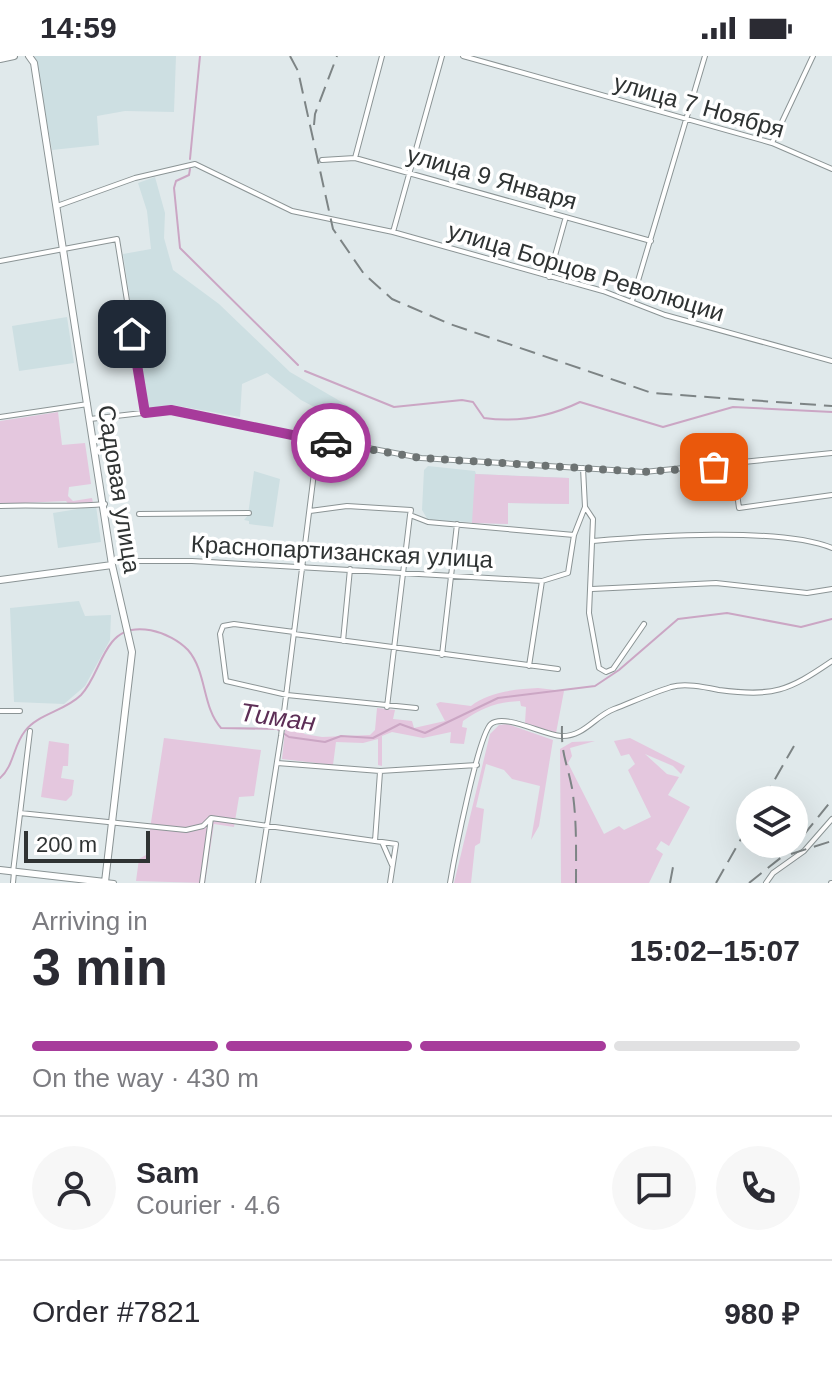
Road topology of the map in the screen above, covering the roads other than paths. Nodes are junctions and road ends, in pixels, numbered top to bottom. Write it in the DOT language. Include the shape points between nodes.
graph roads {
  1 [pos="14,56"];
  2 [pos="29,56"];
  3 [pos="382,56"];
  4 [pos="442,56"];
  5 [pos="463,56"];
  6 [pos="705,56"];
  7 [pos="813,56"];
  8 [pos="0,59"];
  9 [pos="687,120"];
  10 [pos="772,143"];
  11 [pos="355,158"];
  12 [pos="322,160"];
  13 [pos="832,169"];
  14 [pos="409,172"];
  15 [pos="56,206"];
  16 [pos="565,220"];
  17 [pos="393,232"];
  18 [pos="651,241"];
  19 [pos="63,248"];
  20 [pos="0,261"];
  21 [pos="549,277"];
  22 [pos="632,301"];
  23 [pos="832,361"];
  24 [pos="88,404"];
  25 [pos="145,413"];
  26 [pos="0,417"];
  27 [pos="90,419"];
  28 [pos="318,441"];
  29 [pos="832,453"];
  30 [pos="733,465"];
  31 [pos="583,467"];
  32 [pos="832,495"];
  33 [pos="105,504"];
  34 [pos="0,506"];
  35 [pos="585,507"];
  36 [pos="310,511"];
  37 [pos="249,513"];
  38 [pos="139,514"];
  39 [pos="410,515"];
  40 [pos="457,524"];
  41 [pos="574,535"];
  42 [pos="593,541"];
  43 [pos="832,548"];
  44 [pos="112,563"];
  45 [pos="303,567"];
  46 [pos="350,569"];
  47 [pos="404,574"];
  48 [pos="453,577"];
  49 [pos="0,580"];
  50 [pos="542,581"];
  51 [pos="592,589"];
  52 [pos="832,589"];
  53 [pos="644,624"];
  54 [pos="294,633"];
  55 [pos="343,641"];
  56 [pos="394,649"];
  57 [pos="442,655"];
  58 [pos="832,661"];
  59 [pos="529,666"];
  60 [pos="558,669"];
  61 [pos="287,695"];
  62 [pos="387,707"];
  63 [pos="416,708"];
  64 [pos="0,711"];
  65 [pos="20,711"];
  66 [pos="30,731"];
  67 [pos="277,763"];
  68 [pos="477,765"];
  69 [pos="380,771"];
  70 [pos="20,813"];
  71 [pos="211,818"];
  72 [pos="832,819"];
  73 [pos="112,824"];
  74 [pos="267,826"];
  75 [pos="375,841"];
  76 [pos="382,842"];
  77 [pos="392,865"];
  78 [pos="0,870"];
  79 [pos="14,872"];
  80 [pos="105,882"];
  81 [pos="13,883"];
  82 [pos="114,883"];
  83 [pos="202,883"];
  84 [pos="258,883"];
  85 [pos="390,883"];
  86 [pos="450,883"];
  87 [pos="766,883"];
  1 -- 8 [label="street"];
  2 -- 15 [label="street, Садовая улица"];
  3 -- 11 [label="street"];
  4 -- 14 [label="street"];
  5 -- 9 [label="street, улица 7 Ноября"];
  6 -- 9 [label="street"];
  7 -- 10 [label="street"];
  9 -- 10 [label="street, улица 7 Ноября"];
  9 -- 18 [label="street"];
  10 -- 13 [label="street, улица 7 Ноября"];
  11 -- 12 [label="street, улица 9 Января"];
  11 -- 14 [label="street, улица 9 Января"];
  14 -- 16 [label="street, улица 9 Января"];
  14 -- 17 [label="street"];
  15 -- 17 [label="street, улица Борцов Революции" via="195,164 292,211"];
  15 -- 19 [label="street, Садовая улица"];
  16 -- 18 [label="street, улица 9 Января"];
  16 -- 21 [label="street"];
  17 -- 21 [label="street, улица Борцов Революции"];
  18 -- 22 [label="street"];
  19 -- 20 [label="street"];
  19 -- 24 [label="street, Садовая улица"];
  19 -- 25 [label="street" via="117,239"];
  21 -- 22 [label="street, улица Борцов Революции"];
  22 -- 23 [label="street, улица Борцов Революции"];
  24 -- 26 [label="street"];
  24 -- 27 [label="street, Садовая улица"];
  25 -- 27 [label="street"];
  25 -- 28 [label="street" via="171,410"];
  27 -- 33 [label="street, Садовая улица"];
  28 -- 31 [label="street" via="421,458"];
  28 -- 36 [label="street"];
  29 -- 30 [label="street"];
  30 -- 31 [label="street" via="648,472"];
  30 -- 32 [label="street" via="739,508"];
  31 -- 35 [label="street"];
  33 -- 34 [label="street"];
  33 -- 44 [label="street, Садовая улица"];
  35 -- 41 [label="street"];
  35 -- 42 [label="street" via="593,519"];
  36 -- 39 [label="street" via="347,506 411,510"];
  36 -- 45 [label="street"];
  37 -- 38 [label="street"];
  39 -- 40 [label="street"];
  39 -- 47 [label="street"];
  40 -- 41 [label="street"];
  40 -- 48 [label="street"];
  41 -- 50 [label="street, Краснопартизанская улица" via="567,575"];
  42 -- 43 [label="street" via="744,536 797,539"];
  42 -- 51 [label="street"];
  44 -- 45 [label="street, Краснопартизанская улица"];
  44 -- 49 [label="street, Краснопартизанская улица"];
  44 -- 73 [label="street, Садовая улица" via="132,652"];
  45 -- 46 [label="street, Краснопартизанская улица"];
  45 -- 54 [label="street"];
  46 -- 47 [label="street, Краснопартизанская улица"];
  46 -- 55 [label="street"];
  47 -- 48 [label="street, Краснопартизанская улица"];
  47 -- 56 [label="street"];
  48 -- 50 [label="street, Краснопартизанская улица"];
  48 -- 57 [label="street"];
  50 -- 59 [label="street"];
  51 -- 52 [label="street" via="716,583 807,593"];
  51 -- 53 [label="street" via="593,652 601,670 613,669"];
  54 -- 55 [label="street"];
  54 -- 61 [label="street"];
  54 -- 61 [label="street" via="234,624 223,626 220,634 226,681"];
  55 -- 56 [label="street"];
  56 -- 57 [label="street"];
  56 -- 62 [label="street"];
  57 -- 59 [label="street"];
  58 -- 68 [label="street" via="799,684 765,693 674,686 616,708 582,732 557,736 495,722 487,729"];
  59 -- 60 [label="street"];
  61 -- 62 [label="street"];
  61 -- 67 [label="street"];
  62 -- 63 [label="street"];
  64 -- 65 [label="street"];
  66 -- 70 [label="street"];
  67 -- 69 [label="street"];
  67 -- 74 [label="street"];
  68 -- 69 [label="street"];
  68 -- 86 [label="street"];
  69 -- 75 [label="street"];
  70 -- 73 [label="street"];
  70 -- 79 [label="street"];
  71 -- 73 [label="street" via="186,830"];
  71 -- 74 [label="street"];
  71 -- 83 [label="street"];
  72 -- 87 [label="street"];
  73 -- 80 [label="street, Садовая улица"];
  74 -- 75 [label="street"];
  74 -- 84 [label="street"];
  75 -- 76 [label="street"];
  76 -- 77 [label="street"];
  76 -- 77 [label="street" via="396,844"];
  77 -- 85 [label="street"];
  78 -- 79 [label="street"];
  79 -- 80 [label="street"];
  79 -- 81 [label="street"];
  80 -- 82 [label="street"];
}
